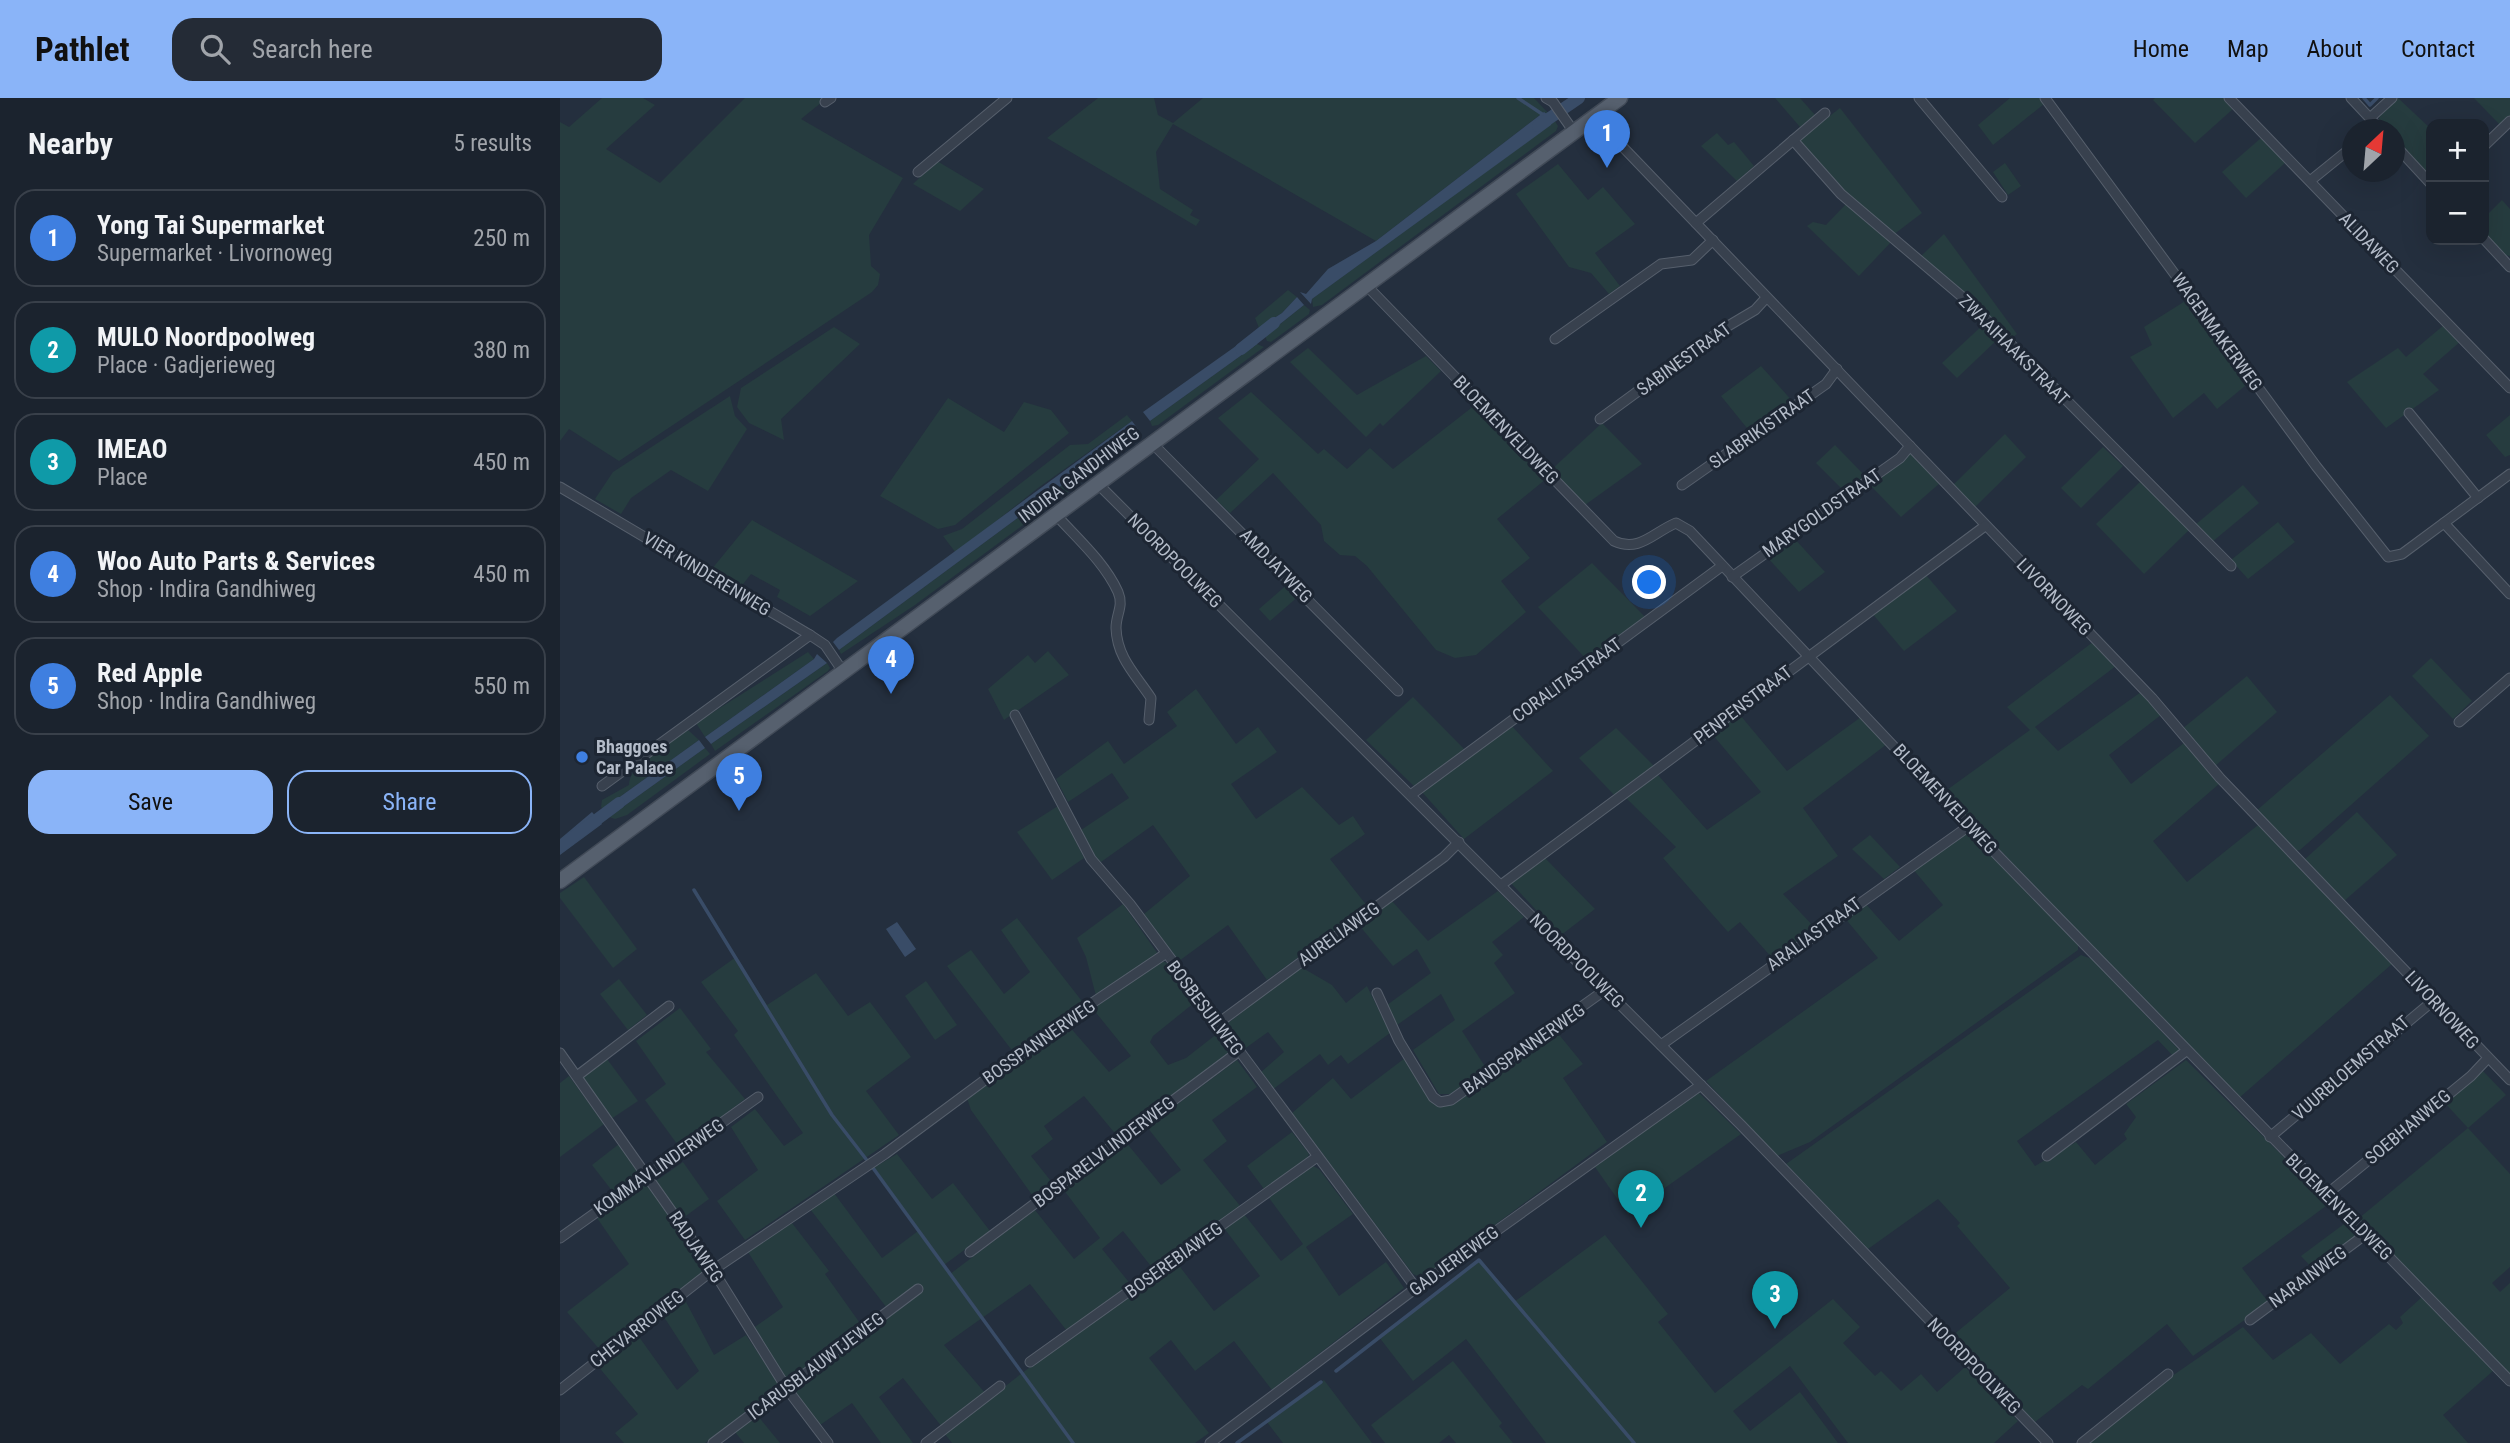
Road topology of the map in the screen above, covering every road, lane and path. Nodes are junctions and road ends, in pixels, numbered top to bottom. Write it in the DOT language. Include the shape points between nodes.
graph roads {
  1 [pos="1007,98"];
  2 [pos="1620,98"];
  3 [pos="1919,98"];
  4 [pos="2045,98"];
  5 [pos="2229,98"];
  6 [pos="2351,98"];
  7 [pos="2392,98"];
  8 [pos="1549,100"];
  9 [pos="1825,113"];
  10 [pos="1594,117"];
  11 [pos="2371,118"];
  12 [pos="2510,121"];
  13 [pos="1570,126"];
  14 [pos="1793,140"];
  15 [pos="2489,141"];
  16 [pos="2405,155"];
  17 [pos="2342,156"];
  18 [pos="918,172"];
  19 [pos="2310,181"];
  20 [pos="2429,182"];
  21 [pos="2002,197"];
  22 [pos="1696,223"];
  23 [pos="1713,240"];
  24 [pos="2489,244"];
  25 [pos="2509,264"];
  26 [pos="1366,285"];
  27 [pos="1766,298"];
  28 [pos="1555,339"];
  29 [pos="1837,369"];
  30 [pos="2510,388"];
  31 [pos="2409,413"];
  32 [pos="1600,419"];
  33 [pos="1152,443"];
  34 [pos="1910,446"];
  35 [pos="2510,474"];
  36 [pos="1099,485"];
  37 [pos="1682,485"];
  38 [pos="560,487"];
  39 [pos="2478,498"];
  40 [pos="1058,516"];
  41 [pos="2444,523"];
  42 [pos="1985,526"];
  43 [pos="1722,566"];
  44 [pos="2231,566"];
  45 [pos="1732,577"];
  46 [pos="2510,594"];
  47 [pos="810,635"];
  48 [pos="1809,656"];
  49 [pos="841,667"];
  50 [pos="2510,678"];
  51 [pos="1398,691"];
  52 [pos="1015,715"];
  53 [pos="1149,720"];
  54 [pos="2459,722"];
  55 [pos="602,786"];
  56 [pos="1412,794"];
  57 [pos="1969,826"];
  58 [pos="1459,842"];
  59 [pos="560,881"];
  60 [pos="1501,885"];
  61 [pos="1165,954"];
  62 [pos="1605,990"];
  63 [pos="1377,993"];
  64 [pos="2434,1000"];
  65 [pos="669,1006"];
  66 [pos="1217,1024"];
  67 [pos="1661,1045"];
  68 [pos="2186,1051"];
  69 [pos="1238,1052"];
  70 [pos="560,1053"];
  71 [pos="2488,1058"];
  72 [pos="577,1076"];
  73 [pos="2510,1080"];
  74 [pos="1701,1085"];
  75 [pos="758,1097"];
  76 [pos="2270,1137"];
  77 [pos="2047,1156"];
  78 [pos="1317,1157"];
  79 [pos="853,1175"];
  80 [pos="647,1177"];
  81 [pos="2327,1194"];
  82 [pos="2366,1234"];
  83 [pos="560,1238"];
  84 [pos="970,1252"];
  85 [pos="713,1270"];
  86 [pos="1416,1288"];
  87 [pos="918,1289"];
  88 [pos="2250,1320"];
  89 [pos="1030,1362"];
  90 [pos="2168,1374"];
  91 [pos="2510,1381"];
  92 [pos="1000,1385"];
  93 [pos="787,1389"];
  94 [pos="560,1390"];
  95 [pos="713,1443"];
  96 [pos="828,1443"];
  97 [pos="926,1443"];
  98 [pos="1210,1443"];
  99 [pos="2048,1443"];
  100 [pos="2082,1443"];
  1 -- 18 [label="street"];
  2 -- 10 [label="main road, INDIRA GANDHIWEG"];
  3 -- 21 [label="street"];
  4 -- 41 [label="street, WAGENMAKERWEG" via="2388,557 2395,558"];
  5 -- 19 [label="street, ALIDAWEG"];
  6 -- 11 [label="street"];
  7 -- 11 [label="street"];
  8 -- 13 [label="street"];
  9 -- 14 [label="street"];
  10 -- 13 [label="main road, INDIRA GANDHIWEG"];
  10 -- 22 [label="street, LIVORNOWEG"];
  12 -- 15 [label="street"];
  13 -- 26 [label="main road, INDIRA GANDHIWEG"];
  14 -- 22 [label="street"];
  14 -- 44 [label="street, ZWAAIHAAKSTRAAT" via="1841,194 1973,306"];
  16 -- 20 [label="street"];
  17 -- 19 [label="street"];
  19 -- 30 [label="street, ALIDAWEG"];
  22 -- 23 [label="street, LIVORNOWEG"];
  23 -- 27 [label="street, LIVORNOWEG"];
  23 -- 28 [label="street" via="1692,260 1661,264"];
  24 -- 25 [label="street"];
  26 -- 33 [label="main road, INDIRA GANDHIWEG"];
  26 -- 43 [label="street, BLOEMENVELDWEG" via="1614,541 1624,545 1645,542 1676,523 1690,531"];
  27 -- 29 [label="street, LIVORNOWEG"];
  27 -- 32 [label="street, SABINESTRAAT"];
  29 -- 34 [label="street, LIVORNOWEG"];
  29 -- 37 [label="street, SLABRIKISTRAAT" via="1825,384"];
  31 -- 39 [label="street"];
  33 -- 36 [label="main road, INDIRA GANDHIWEG"];
  33 -- 51 [label="street, AMDJATWEG"];
  34 -- 42 [label="street, LIVORNOWEG"];
  34 -- 45 [label="street, MARYGOLDSTRAAT" via="1900,458"];
  35 -- 39 [label="street"];
  36 -- 40 [label="main road, INDIRA GANDHIWEG"];
  36 -- 56 [label="street, NOORDPOOLWEG"];
  38 -- 47 [label="street, VIER KINDERENWEG"];
  39 -- 41 [label="street"];
  40 -- 49 [label="main road, INDIRA GANDHIWEG"];
  40 -- 53 [label="street" via="1117,590 1121,610 1116,632 1126,666 1151,698"];
  41 -- 46 [label="street"];
  42 -- 48 [label="street, PENPENSTRAAT"];
  42 -- 64 [label="street, LIVORNOWEG"];
  43 -- 45 [label="street, BLOEMENVELDWEG"];
  43 -- 56 [label="street, CORALITASTRAAT"];
  45 -- 48 [label="street, BLOEMENVELDWEG"];
  47 -- 49 [label="street, VIER KINDERENWEG" via="825,645"];
  47 -- 55 [label="street"];
  48 -- 57 [label="street, BLOEMENVELDWEG"];
  48 -- 60 [label="street, PENPENSTRAAT"];
  49 -- 59 [label="main road, INDIRA GANDHIWEG"];
  50 -- 54 [label="street"];
  52 -- 61 [label="street, BOSBESUILWEG" via="1091,859"];
  56 -- 58 [label="street, NOORDPOOLWEG"];
  57 -- 67 [label="street, ARALIASTRAAT"];
  57 -- 68 [label="street, BLOEMENVELDWEG"];
  58 -- 60 [label="street, NOORDPOOLWEG"];
  58 -- 66 [label="street, AURELIAWEG"];
  60 -- 62 [label="street, NOORDPOOLWEG"];
  61 -- 66 [label="street, BOSBESUILWEG"];
  61 -- 79 [label="street, BOSSPANNERWEG"];
  62 -- 63 [label="street, BANDSPANNERWEG" via="1451,1100 1440,1102 1399,1041"];
  62 -- 67 [label="street, NOORDPOOLWEG"];
  64 -- 71 [label="street, LIVORNOWEG"];
  64 -- 76 [label="street, VUURBLOEMSTRAAT"];
  65 -- 72 [label="street"];
  66 -- 69 [label="street, BOSBESUILWEG"];
  67 -- 74 [label="street, NOORDPOOLWEG"];
  68 -- 76 [label="street, BLOEMENVELDWEG"];
  68 -- 77 [label="street"];
  69 -- 78 [label="street, BOSBESUILWEG"];
  69 -- 84 [label="street, BOSPARELVLINDERWEG"];
  70 -- 72 [label="street, RADJAWEG"];
  71 -- 73 [label="street, LIVORNOWEG"];
  71 -- 81 [label="street, SOEBHANWEG"];
  72 -- 80 [label="street, RADJAWEG"];
  74 -- 86 [label="street, GADJERIEWEG"];
  74 -- 99 [label="street, NOORDPOOLWEG"];
  75 -- 80 [label="street, KOMMAVLINDERWEG"];
  76 -- 81 [label="street, BLOEMENVELDWEG"];
  78 -- 86 [label="street, BOSBESUILWEG"];
  78 -- 89 [label="street, BOSEREBIAWEG"];
  79 -- 85 [label="street, CHEVARROWEG"];
  80 -- 83 [label="street, KOMMAVLINDERWEG"];
  80 -- 85 [label="street, RADJAWEG"];
  81 -- 82 [label="street, BLOEMENVELDWEG"];
  82 -- 88 [label="street, NARAINWEG"];
  82 -- 91 [label="street, BLOEMENVELDWEG"];
  85 -- 93 [label="street, RADJAWEG"];
  85 -- 94 [label="street, CHEVARROWEG"];
  86 -- 98 [label="street, GADJERIEWEG"];
  87 -- 93 [label="street, ICARUSBLAUWTJEWEG"];
  90 -- 100 [label="street"];
  92 -- 97 [label="street"];
  93 -- 95 [label="street, ICARUSBLAUWTJEWEG"];
  93 -- 96 [label="street, RADJAWEG"];
}
